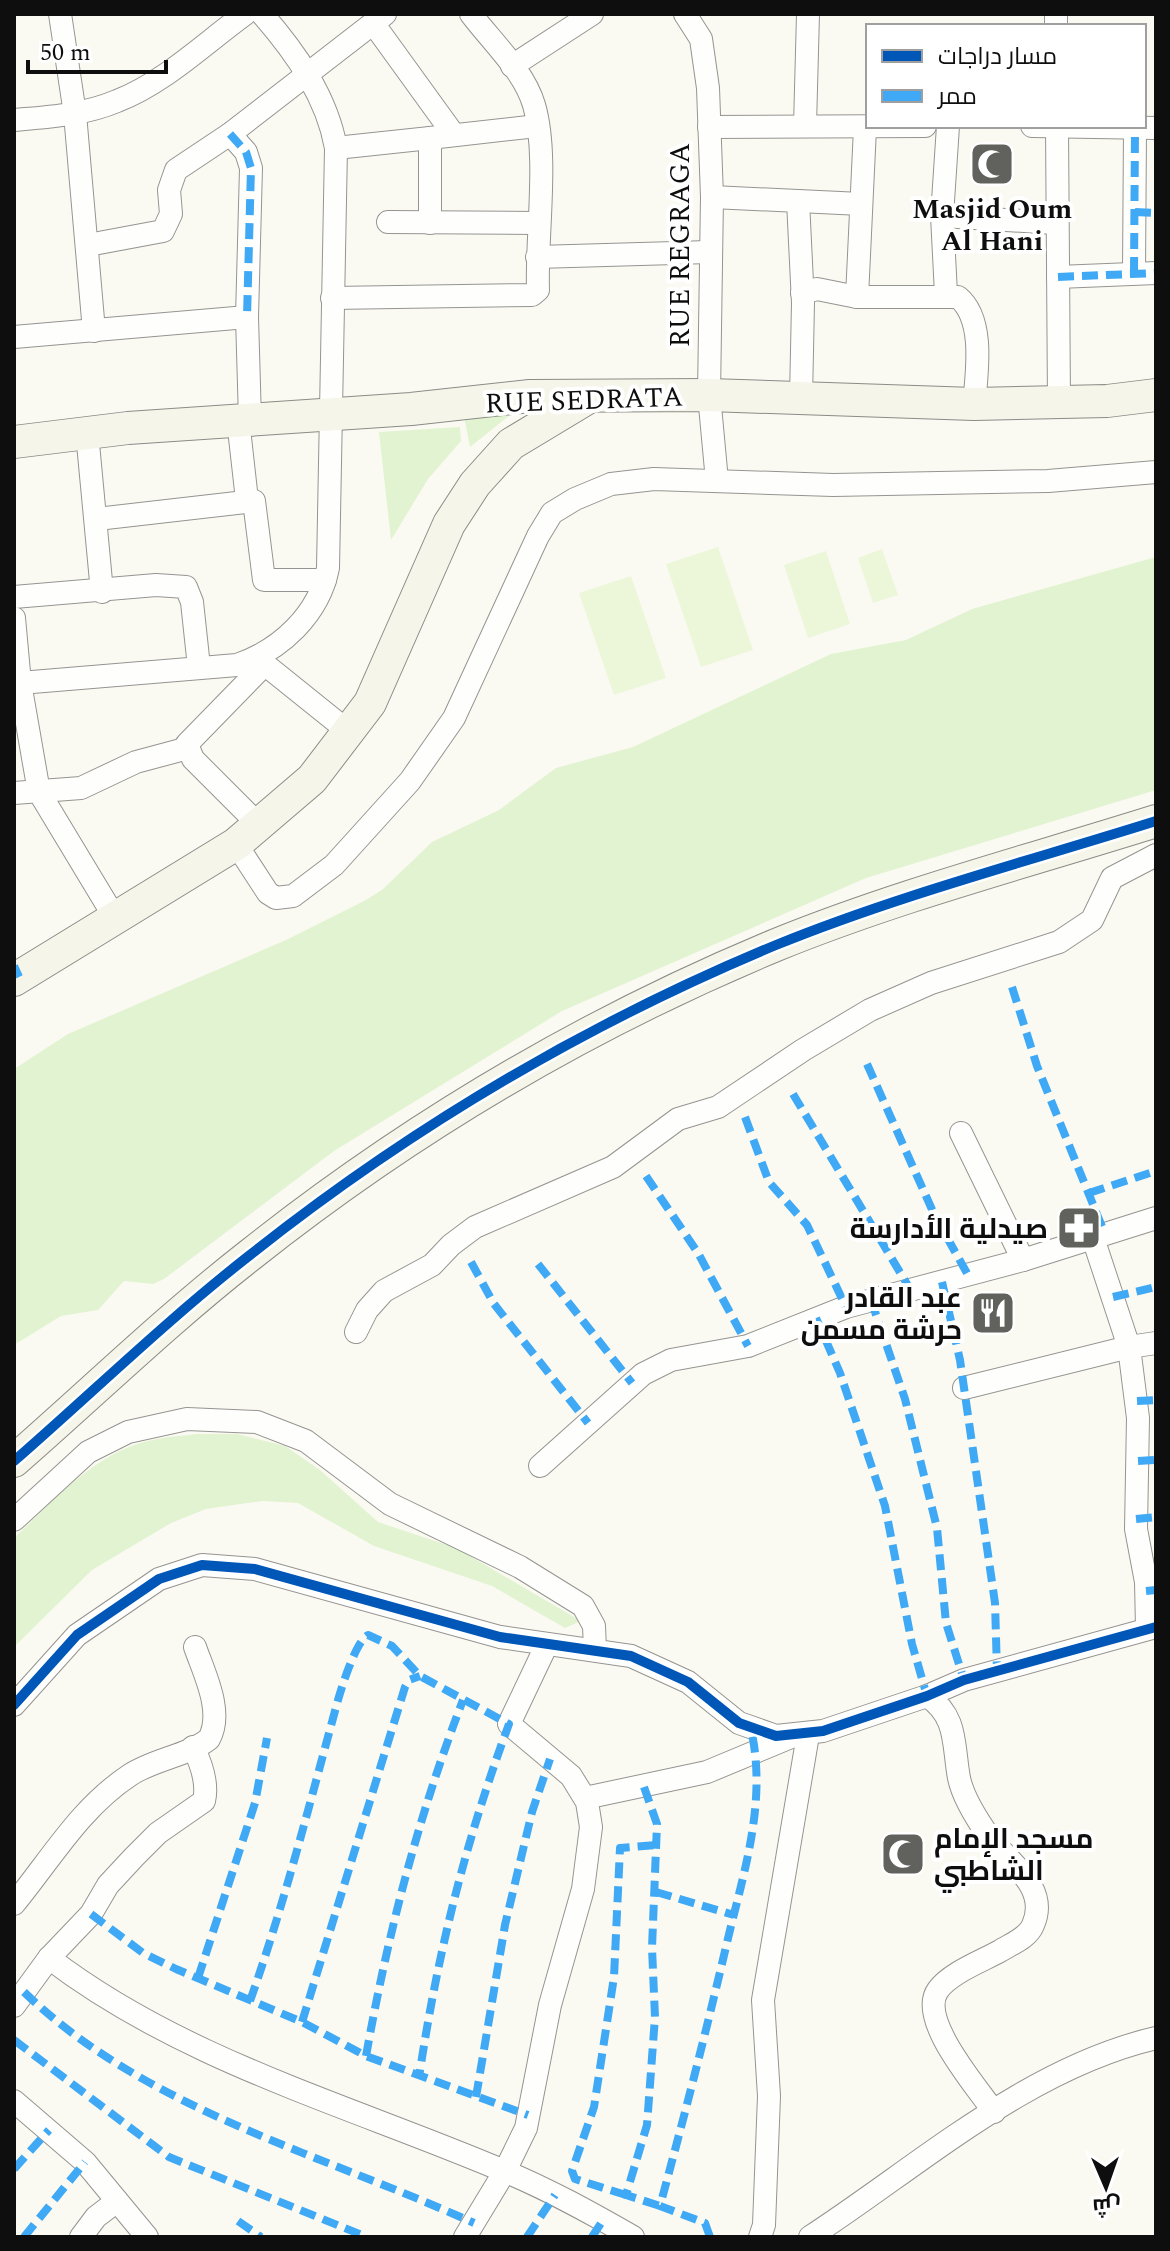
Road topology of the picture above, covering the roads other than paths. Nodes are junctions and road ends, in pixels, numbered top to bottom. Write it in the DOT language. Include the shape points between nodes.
graph roads {
  1 [pos="60,14"];
  2 [pos="245,14"];
  3 [pos="262,14"];
  4 [pos="471,14"];
  5 [pos="592,14"];
  6 [pos="685,14"];
  7 [pos="808,14"];
  8 [pos="379,18"];
  9 [pos="512,66"];
  10 [pos="307,75"];
  11 [pos="75,114"];
  12 [pos="14,120"];
  13 [pos="537,126"];
  14 [pos="805,126"];
  15 [pos="709,127"];
  16 [pos="865,128"];
  17 [pos="948,128"];
  18 [pos="1057,128"];
  19 [pos="1116,128"];
  20 [pos="1146,129"];
  21 [pos="230,134"];
  22 [pos="454,135"];
  23 [pos="430,138"];
  24 [pos="336,148"];
  25 [pos="712,197"];
  26 [pos="798,201"];
  27 [pos="861,204"];
  28 [pos="1145,213"];
  29 [pos="942,216"];
  30 [pos="388,222"];
  31 [pos="430,223"];
  32 [pos="538,223"];
  33 [pos="1055,223"];
  34 [pos="88,245"];
  35 [pos="709,252"];
  36 [pos="537,257"];
  37 [pos="1145,273"];
  38 [pos="1058,277"];
  39 [pos="802,293"];
  40 [pos="946,294"];
  41 [pos="857,297"];
  42 [pos="332,298"];
  43 [pos="247,317"];
  44 [pos="94,331"];
  45 [pos="14,337"];
  46 [pos="591,395"];
  47 [pos="709,395"];
  48 [pos="1156,395"];
  49 [pos="801,398"];
  50 [pos="1059,402"];
  51 [pos="974,404"];
  52 [pos="331,415"];
  53 [pos="244,420"];
  54 [pos="87,433"];
  55 [pos="14,442"];
  56 [pos="1156,472"];
  57 [pos="717,481"];
  58 [pos="247,500"];
  59 [pos="97,519"];
  60 [pos="325,580"];
  61 [pos="102,592"];
  62 [pos="14,597"];
  63 [pos="15,630"];
  64 [pos="261,661"];
  65 [pos="199,667"];
  66 [pos="20,683"];
  67 [pos="349,732"];
  68 [pos="188,748"];
  69 [pos="39,792"];
  70 [pos="14,793"];
  71 [pos="1156,821"];
  72 [pos="248,835"];
  73 [pos="1156,855"];
  74 [pos="115,918"];
  75 [pos="16,974"];
  76 [pos="961,1133"];
  77 [pos="1156,1218"];
  78 [pos="1093,1238"];
  79 [pos="1023,1260"];
  80 [pos="356,1332"];
  81 [pos="1156,1343"];
  82 [pos="1129,1347"];
  83 [pos="964,1388"];
  84 [pos="14,1461"];
  85 [pos="540,1466"];
  86 [pos="14,1520"];
  87 [pos="1151,1627"];
  88 [pos="547,1644"];
  89 [pos="195,1647"];
  90 [pos="595,1649"];
  91 [pos="927,1696"];
  92 [pos="14,1705"];
  93 [pos="800,1736"];
  94 [pos="193,1747"];
  95 [pos="585,1798"];
  96 [pos="14,1904"];
  97 [pos="49,1958"];
  98 [pos="17,1993"];
  99 [pos="1156,2038"];
  100 [pos="14,2101"];
  101 [pos="994,2112"];
  102 [pos="505,2171"];
  103 [pos="117,2201"];
  104 [pos="81,2237"];
  105 [pos="147,2237"];
  106 [pos="465,2237"];
  107 [pos="633,2237"];
  108 [pos="760,2237"];
  109 [pos="810,2237"];
  1 -- 11 [label="street"];
  2 -- 11 [label="street" via="146,87"];
  3 -- 10 [label="street"];
  4 -- 9 [label="street"];
  5 -- 9 [label="street"];
  6 -- 15 [label="street, RUE REGRAGA" via="705,53"];
  7 -- 14 [label="street"];
  8 -- 10 [label="street"];
  8 -- 22 [label="street"];
  9 -- 13 [label="street" via="534,106"];
  10 -- 21 [label="street"];
  10 -- 24 [label="street" via="324,104"];
  11 -- 12 [label="street"];
  11 -- 34 [label="street"];
  13 -- 22 [label="street"];
  13 -- 32 [label="street"];
  14 -- 15 [label="street"];
  14 -- 16 [label="street"];
  15 -- 25 [label="street, RUE REGRAGA"];
  16 -- 27 [label="street"];
  17 -- 29 [label="street"];
  18 -- 33 [label="street"];
  19 -- 20 [label="street"];
  20 -- 28 [label="street"];
  21 -- 34 [label="street" via="176,170 169,190 171,214 163,231"];
  21 -- 43 [label="street" via="246,152 251,168"];
  22 -- 23 [label="street"];
  23 -- 24 [label="street"];
  23 -- 31 [label="street"];
  24 -- 42 [label="street"];
  25 -- 26 [label="street"];
  25 -- 35 [label="street, RUE REGRAGA"];
  26 -- 27 [label="street"];
  26 -- 39 [label="street"];
  27 -- 41 [label="street"];
  28 -- 37 [label="street"];
  29 -- 33 [label="street"];
  29 -- 40 [label="street"];
  30 -- 31 [label="street"];
  31 -- 32 [label="street"];
  32 -- 36 [label="street"];
  33 -- 38 [label="street"];
  34 -- 44 [label="street"];
  35 -- 36 [label="street"];
  35 -- 47 [label="street, RUE REGRAGA"];
  36 -- 42 [label="street" via="538,290 532,295"];
  37 -- 38 [label="street"];
  38 -- 50 [label="street"];
  39 -- 41 [label="street" via="817,289"];
  39 -- 49 [label="street"];
  40 -- 41 [label="street"];
  40 -- 51 [label="street" via="958,297 972,314"];
  42 -- 52 [label="street"];
  43 -- 44 [label="street"];
  43 -- 53 [label="street"];
  44 -- 45 [label="street"];
  46 -- 47 [label="street, RUE SEDRATA"];
  46 -- 52 [label="street, RUE SEDRATA"];
  46 -- 67 [label="street" via="511,444 475,484 449,524 384,676"];
  47 -- 49 [label="street, RUE SEDRATA"];
  47 -- 57 [label="street, RUE REGRAGA"];
  48 -- 50 [label="street, RUE SEDRATA"];
  49 -- 51 [label="street, RUE SEDRATA"];
  50 -- 51 [label="street, RUE SEDRATA"];
  52 -- 53 [label="street, RUE SEDRATA"];
  52 -- 60 [label="street"];
  53 -- 54 [label="street, RUE SEDRATA"];
  53 -- 58 [label="street"];
  54 -- 55 [label="street, RUE SEDRATA"];
  54 -- 59 [label="street"];
  56 -- 57 [label="street" via="1032,482"];
  57 -- 72 [label="street" via="611,484 552,513 487,653 438,741 376,821 334,865 293,896 276,898 268,893"];
  58 -- 59 [label="street"];
  58 -- 60 [label="street" via="258,509 264,580"];
  59 -- 61 [label="street"];
  60 -- 64 [label="street" via="321,595 294,630"];
  61 -- 62 [label="street"];
  61 -- 65 [label="street" via="186,587"];
  63 -- 66 [label="street"];
  64 -- 65 [label="street"];
  64 -- 67 [label="street"];
  64 -- 68 [label="street"];
  65 -- 66 [label="street"];
  66 -- 69 [label="street"];
  67 -- 72 [label="street" via="312,779"];
  68 -- 69 [label="street" via="136,762 81,788"];
  68 -- 72 [label="street"];
  69 -- 70 [label="street"];
  69 -- 74 [label="street"];
  71 -- 84 [label="street" via="821,928 729,966 549,1055 421,1131 303,1213 186,1307"];
  72 -- 74 [label="street"];
  73 -- 80 [label="street" via="1112,878 1092,920 1059,942 931,983 870,1010 718,1107 678,1119 613,1167 475,1227 432,1265 384,1291"];
  74 -- 75 [label="street"];
  76 -- 79 [label="street"];
  77 -- 78 [label="street"];
  78 -- 79 [label="street"];
  78 -- 82 [label="street"];
  79 -- 85 [label="street" via="846,1307 748,1346 662,1364 643,1374"];
  81 -- 82 [label="street"];
  82 -- 83 [label="street"];
  82 -- 87 [label="street" via="1138,1418 1136,1529"];
  86 -- 90 [label="street" via="88,1452 128,1432 187,1419 257,1422 306,1441 390,1504 520,1567 583,1606 594,1626"];
  87 -- 91 [label="street" via="964,1680"];
  88 -- 90 [label="street"];
  88 -- 92 [label="street" via="465,1629 255,1569 202,1565 159,1579 77,1635"];
  88 -- 95 [label="street" via="509,1724 571,1776"];
  89 -- 94 [label="street" via="212,1695 213,1727 209,1739"];
  90 -- 93 [label="street" via="648,1662 688,1682 739,1723 763,1733"];
  91 -- 93 [label="street"];
  91 -- 101 [label="street" via="951,1724 965,1797 991,1840 1028,1879 1035,1900 1028,1934 943,1985 933,2000 938,2029"];
  93 -- 95 [label="street" via="707,1772"];
  93 -- 108 [label="street" via="764,1988 769,2096"];
  94 -- 96 [label="street" via="155,1761 107,1793 59,1843"];
  94 -- 97 [label="street" via="200,1760 204,1801 134,1857"];
  95 -- 102 [label="street" via="591,1827 583,1889 550,2005 526,2128"];
  97 -- 98 [label="street"];
  97 -- 102 [label="street" via="104,1997 245,2067"];
  99 -- 101 [label="street" via="1099,2055"];
  100 -- 103 [label="street" via="85,2162"];
  101 -- 109 [label="street"];
  102 -- 106 [label="street"];
  102 -- 107 [label="street"];
  103 -- 104 [label="street"];
  103 -- 105 [label="street"];
}
